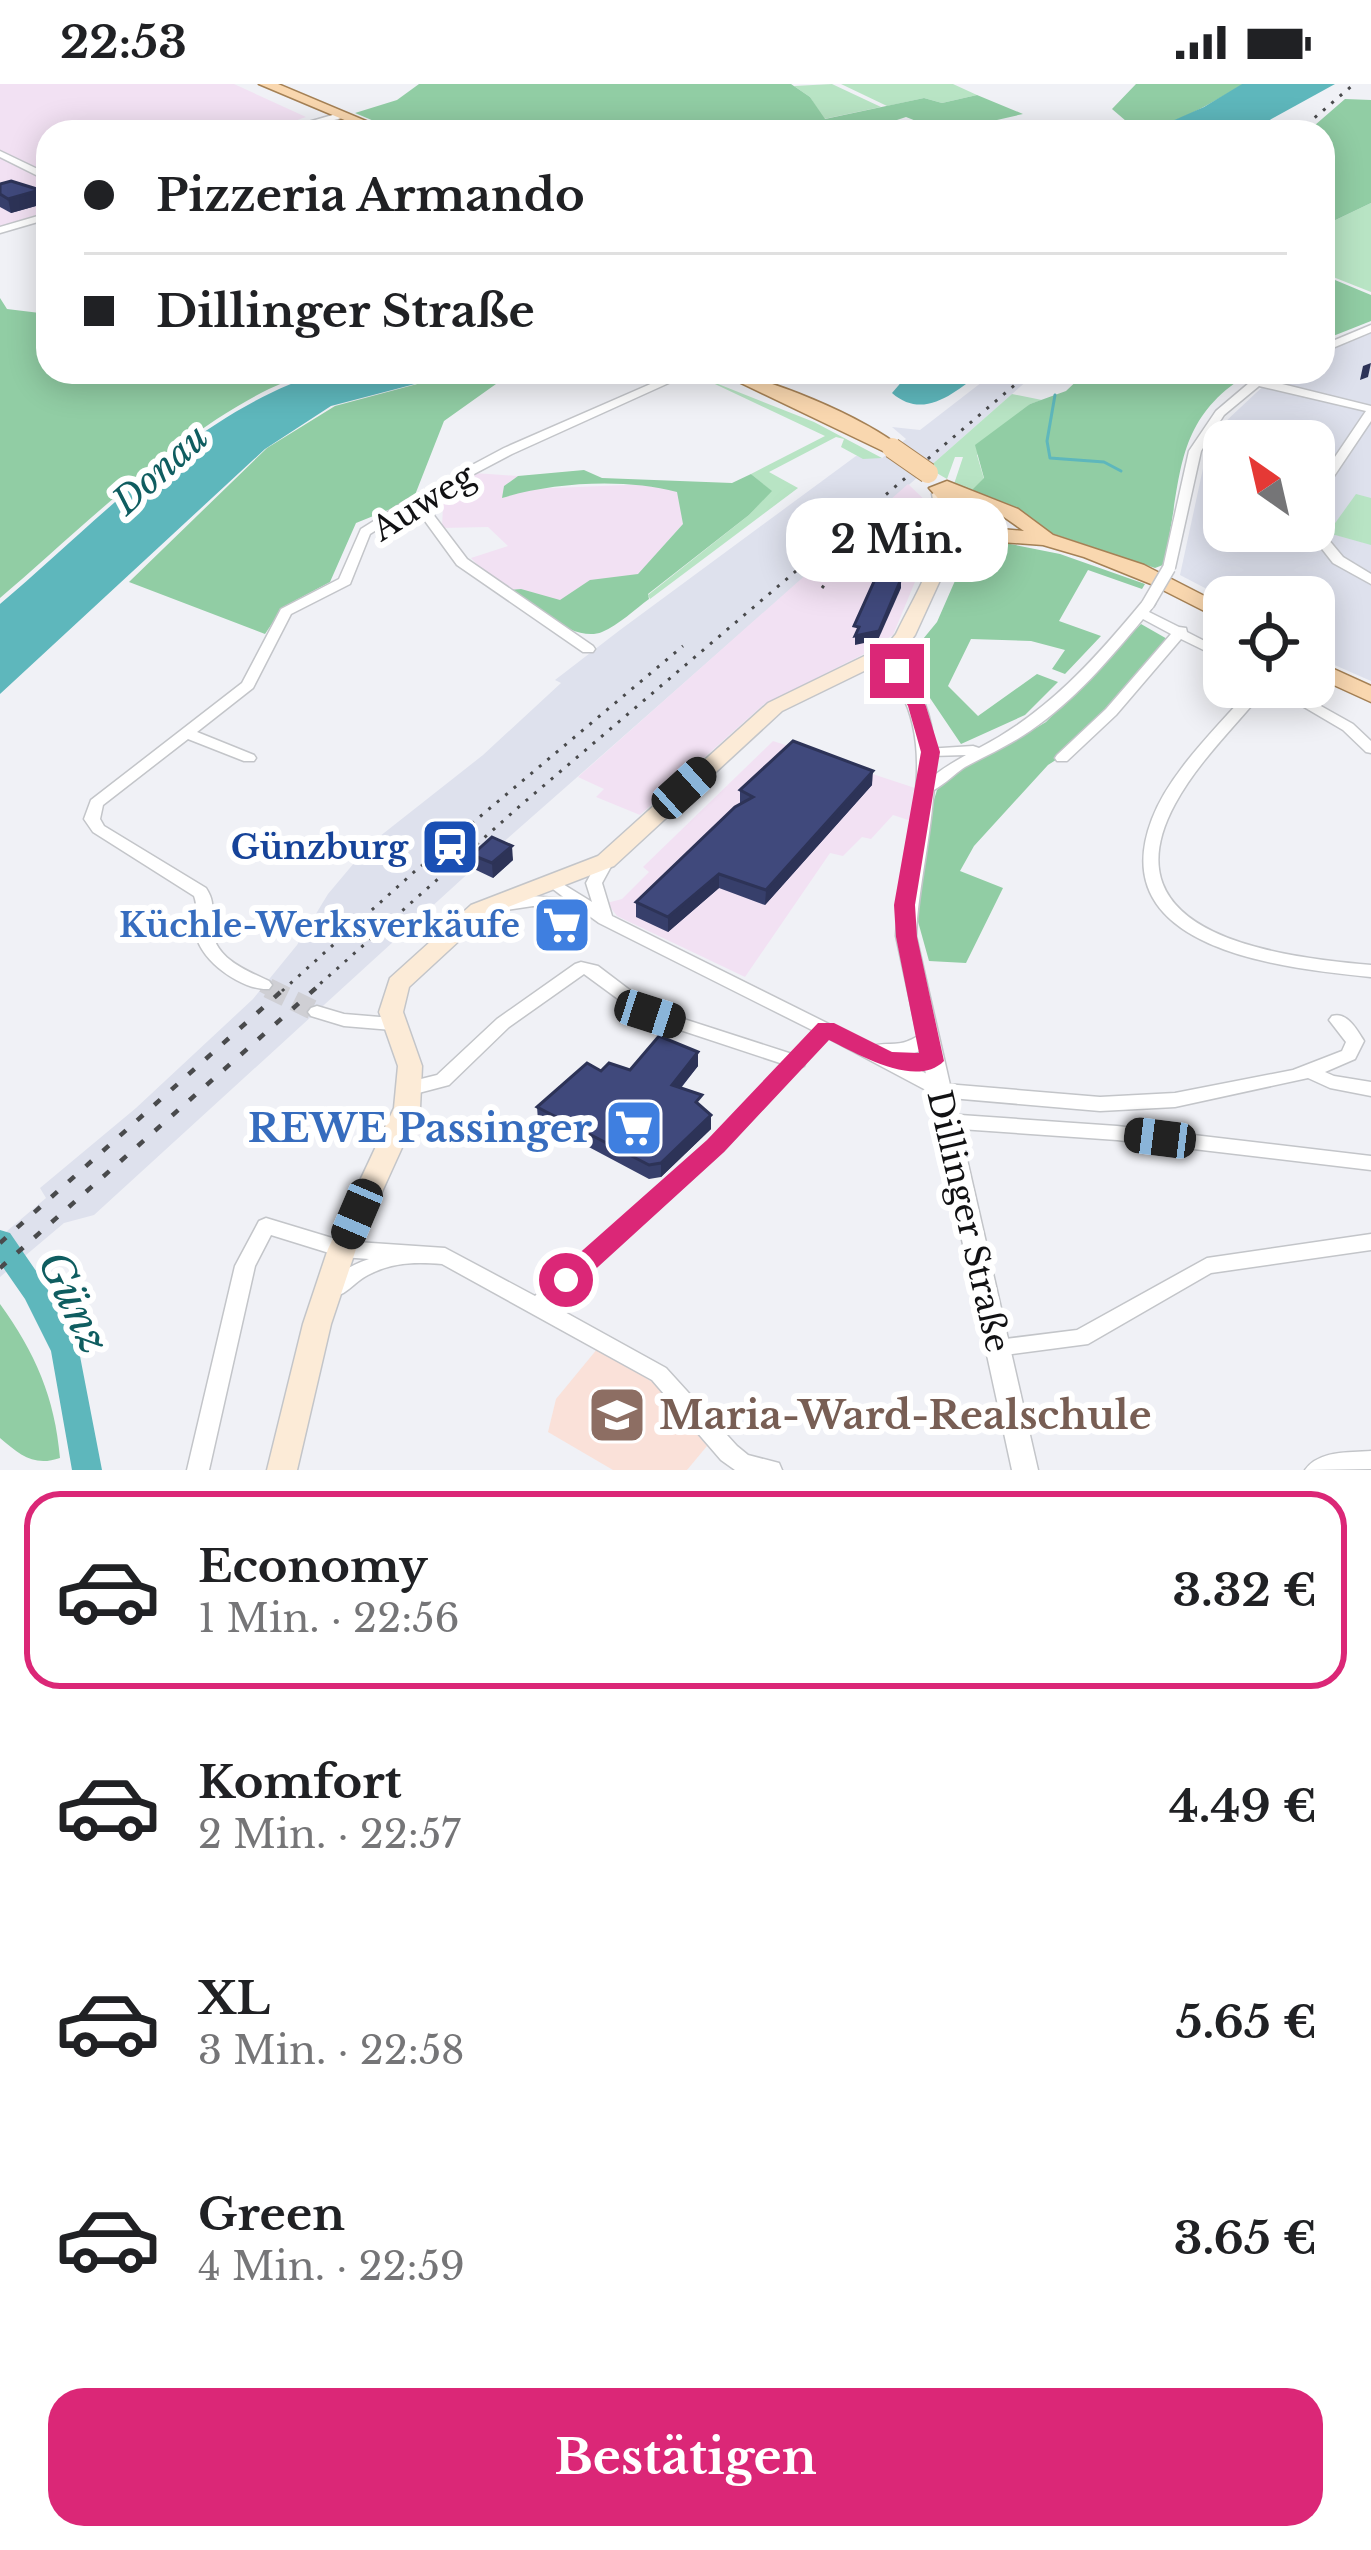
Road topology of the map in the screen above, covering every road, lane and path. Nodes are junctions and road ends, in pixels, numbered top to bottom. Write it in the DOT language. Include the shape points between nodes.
graph roads {
  1 [pos="266,84"];
  2 [pos="291,95"];
  3 [pos="340,114"];
  4 [pos="304,120"];
  5 [pos="317,120"];
  6 [pos="326,120"];
  7 [pos="355,120"];
  8 [pos="0,154"];
  9 [pos="36,172"];
  10 [pos="36,220"];
  11 [pos="0,230"];
  12 [pos="1371,328"];
  13 [pos="1335,344"];
  14 [pos="650,384"];
  15 [pos="742,384"];
  16 [pos="748,384"];
  17 [pos="753,384"];
  18 [pos="1256,384"];
  19 [pos="1266,384"];
  20 [pos="758,390"];
  21 [pos="1371,411"];
  22 [pos="890,450"];
  23 [pos="1335,465"];
  24 [pos="936,484"];
  25 [pos="416,500"];
  26 [pos="983,525"];
  27 [pos="1073,548"];
  28 [pos="1332,552"];
  29 [pos="936,565"];
  30 [pos="1371,580"];
  31 [pos="1203,604"];
  32 [pos="1144,609"];
  33 [pos="1181,631"];
  34 [pos="1203,644"];
  35 [pos="588,649"];
  36 [pos="878,658"];
  37 [pos="1335,678"];
  38 [pos="1371,695"];
  39 [pos="1243,708"];
  40 [pos="1314,708"];
  41 [pos="186,733"];
  42 [pos="1371,748"];
  43 [pos="982,749"];
  44 [pos="931,752"];
  45 [pos="249,758"];
  46 [pos="1062,758"];
  47 [pos="924,791"];
  48 [pos="606,861"];
  49 [pos="553,883"];
  50 [pos="583,907"];
  51 [pos="479,910"];
  52 [pos="605,919"];
  53 [pos="1371,971"];
  54 [pos="262,985"];
  55 [pos="317,1012"];
  56 [pos="1338,1020"];
  57 [pos="392,1024"];
  58 [pos="826,1029"];
  59 [pos="927,1038"];
  60 [pos="857,1045"];
  61 [pos="798,1062"];
  62 [pos="1310,1072"];
  63 [pos="936,1079"];
  64 [pos="411,1088"];
  65 [pos="1371,1089"];
  66 [pos="946,1121"];
  67 [pos="1371,1163"];
  68 [pos="1371,1242"];
  69 [pos="342,1250"];
  70 [pos="406,1254"];
  71 [pos="327,1295"];
  72 [pos="537,1306"];
  73 [pos="997,1348"];
  74 [pos="1371,1460"];
  75 [pos="198,1470"];
  76 [pos="282,1470"];
  77 [pos="771,1470"];
  78 [pos="1024,1470"];
  79 [pos="1316,1470"];
  1 -- 2 [label="main road"];
  2 -- 3 [label="main road"];
  2 -- 4 [label="street" via="317,111"];
  3 -- 5 [label="street"];
  3 -- 6 [label="street"];
  3 -- 7 [label="main road"];
  8 -- 9 [label="street"];
  10 -- 11 [label="street"];
  12 -- 13 [label="street"];
  14 -- 25 [label="street, Auweg"];
  15 -- 20 [label="main road"];
  16 -- 20 [label="main road"];
  17 -- 22 [label="main road"];
  18 -- 32 [label="street, bridge" via="1220,413 1196,451 1168,568"];
  19 -- 21 [label="street"];
  20 -- 22 [label="main road"];
  21 -- 23 [label="street"];
  22 -- 24 [label="main road, bridge"];
  24 -- 26 [label="main road"];
  24 -- 27 [label="main road"];
  24 -- 29 [label="main road" via="947,522"];
  25 -- 35 [label="street" via="462,562"];
  25 -- 41 [label="street, Auweg" via="365,532 345,581 286,612 248,685"];
  26 -- 27 [label="main road"];
  26 -- 29 [label="main road"];
  27 -- 31 [label="main road" via="1133,566"];
  28 -- 30 [label="street"];
  29 -- 36 [label="main road" via="905,635"];
  32 -- 33 [label="street"];
  32 -- 43 [label="street" via="1053,707"];
  33 -- 34 [label="street"];
  33 -- 46 [label="street"];
  36 -- 44 [label="street" via="904,683"];
  36 -- 48 [label="main road" via="776,707"];
  37 -- 38 [label="main road"];
  39 -- 53 [label="street" via="1158,822 1152,860 1160,897 1176,918 1240,951"];
  40 -- 42 [label="street"];
  41 -- 45 [label="street"];
  41 -- 54 [label="street, Auweg" via="96,803 92,819 200,892 214,956"];
  43 -- 44 [label="street"];
  43 -- 47 [label="street"];
  44 -- 47 [label="street, Dillinger Straße"];
  47 -- 59 [label="street, Dillinger Straße" via="905,905"];
  48 -- 49 [label="main road"];
  48 -- 52 [label="street" via="594,883"];
  49 -- 50 [label="street"];
  49 -- 51 [label="main road"];
  50 -- 51 [label="street" via="533,901"];
  50 -- 52 [label="street"];
  51 -- 57 [label="main road" via="398,984"];
  52 -- 58 [label="street"];
  55 -- 57 [label="street"];
  56 -- 62 [label="street" via="1355,1049"];
  57 -- 64 [label="main road"];
  58 -- 60 [label="street"];
  58 -- 61 [label="street"];
  59 -- 60 [label="street" via="897,1052"];
  59 -- 63 [label="street, Dillinger Straße"];
  60 -- 63 [label="street"];
  61 -- 64 [label="street" via="650,1014 581,968 503,1023 443,1081"];
  61 -- 72 [label="street"];
  62 -- 63 [label="street" via="1120,1105"];
  62 -- 65 [label="street"];
  63 -- 66 [label="street, Dillinger Straße"];
  64 -- 69 [label="main road"];
  66 -- 67 [label="street"];
  66 -- 73 [label="street, Dillinger Straße"];
  68 -- 73 [label="street" via="1207,1266 1081,1338"];
  69 -- 70 [label="street"];
  69 -- 71 [label="main road"];
  69 -- 75 [label="street" via="266,1226 245,1266"];
  70 -- 71 [label="street" via="358,1270"];
  70 -- 72 [label="street" via="445,1256"];
  71 -- 76 [label="main road"];
  72 -- 77 [label="street" via="659,1374 742,1463"];
  73 -- 78 [label="street, Dillinger Straße"];
  74 -- 79 [label="street"];
}
